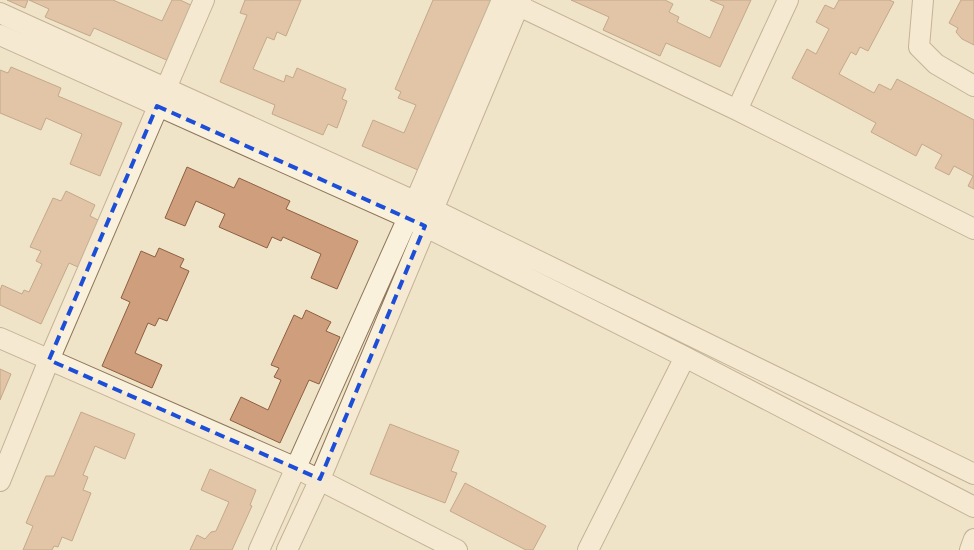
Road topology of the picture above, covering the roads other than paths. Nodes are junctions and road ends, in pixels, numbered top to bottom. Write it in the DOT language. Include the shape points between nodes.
graph roads {
  1 [pos="204,0"];
  2 [pos="788,0"];
  3 [pos="923,0"];
  4 [pos="514,2"];
  5 [pos="0,13"];
  6 [pos="0,35"];
  7 [pos="974,86"];
  8 [pos="165,87"];
  9 [pos="157,106"];
  10 [pos="737,110"];
  11 [pos="420,214"];
  12 [pos="974,229"];
  13 [pos="0,338"];
  14 [pos="685,357"];
  15 [pos="49,360"];
  16 [pos="294,467"];
  17 [pos="974,474"];
  18 [pos="320,479"];
  19 [pos="0,481"];
  20 [pos="974,507"];
  21 [pos="974,539"];
  22 [pos="259,550"];
  23 [pos="287,550"];
  24 [pos="456,550"];
  25 [pos="588,550"];
  26 [pos="970,550"];
  1 -- 8 [label="street"];
  2 -- 10 [label="street"];
  3 -- 7 [label="street" via="920,47 936,64"];
  4 -- 10 [label="street"];
  4 -- 11 [label="street"];
  5 -- 8 [label="street"];
  6 -- 9 [label="street"];
  8 -- 9 [label="street"];
  8 -- 11 [label="street"];
  9 -- 11 [label="street"];
  9 -- 15 [label="street"];
  10 -- 12 [label="street"];
  11 -- 14 [label="street"];
  11 -- 16 [label="street"];
  11 -- 17 [label="street"];
  11 -- 18 [label="street"];
  13 -- 15 [label="street"];
  14 -- 20 [label="street"];
  14 -- 25 [label="street"];
  15 -- 16 [label="street"];
  15 -- 19 [label="street"];
  16 -- 18 [label="street"];
  16 -- 22 [label="street"];
  18 -- 23 [label="street"];
  18 -- 24 [label="street"];
  21 -- 26 [label="street"];
}
